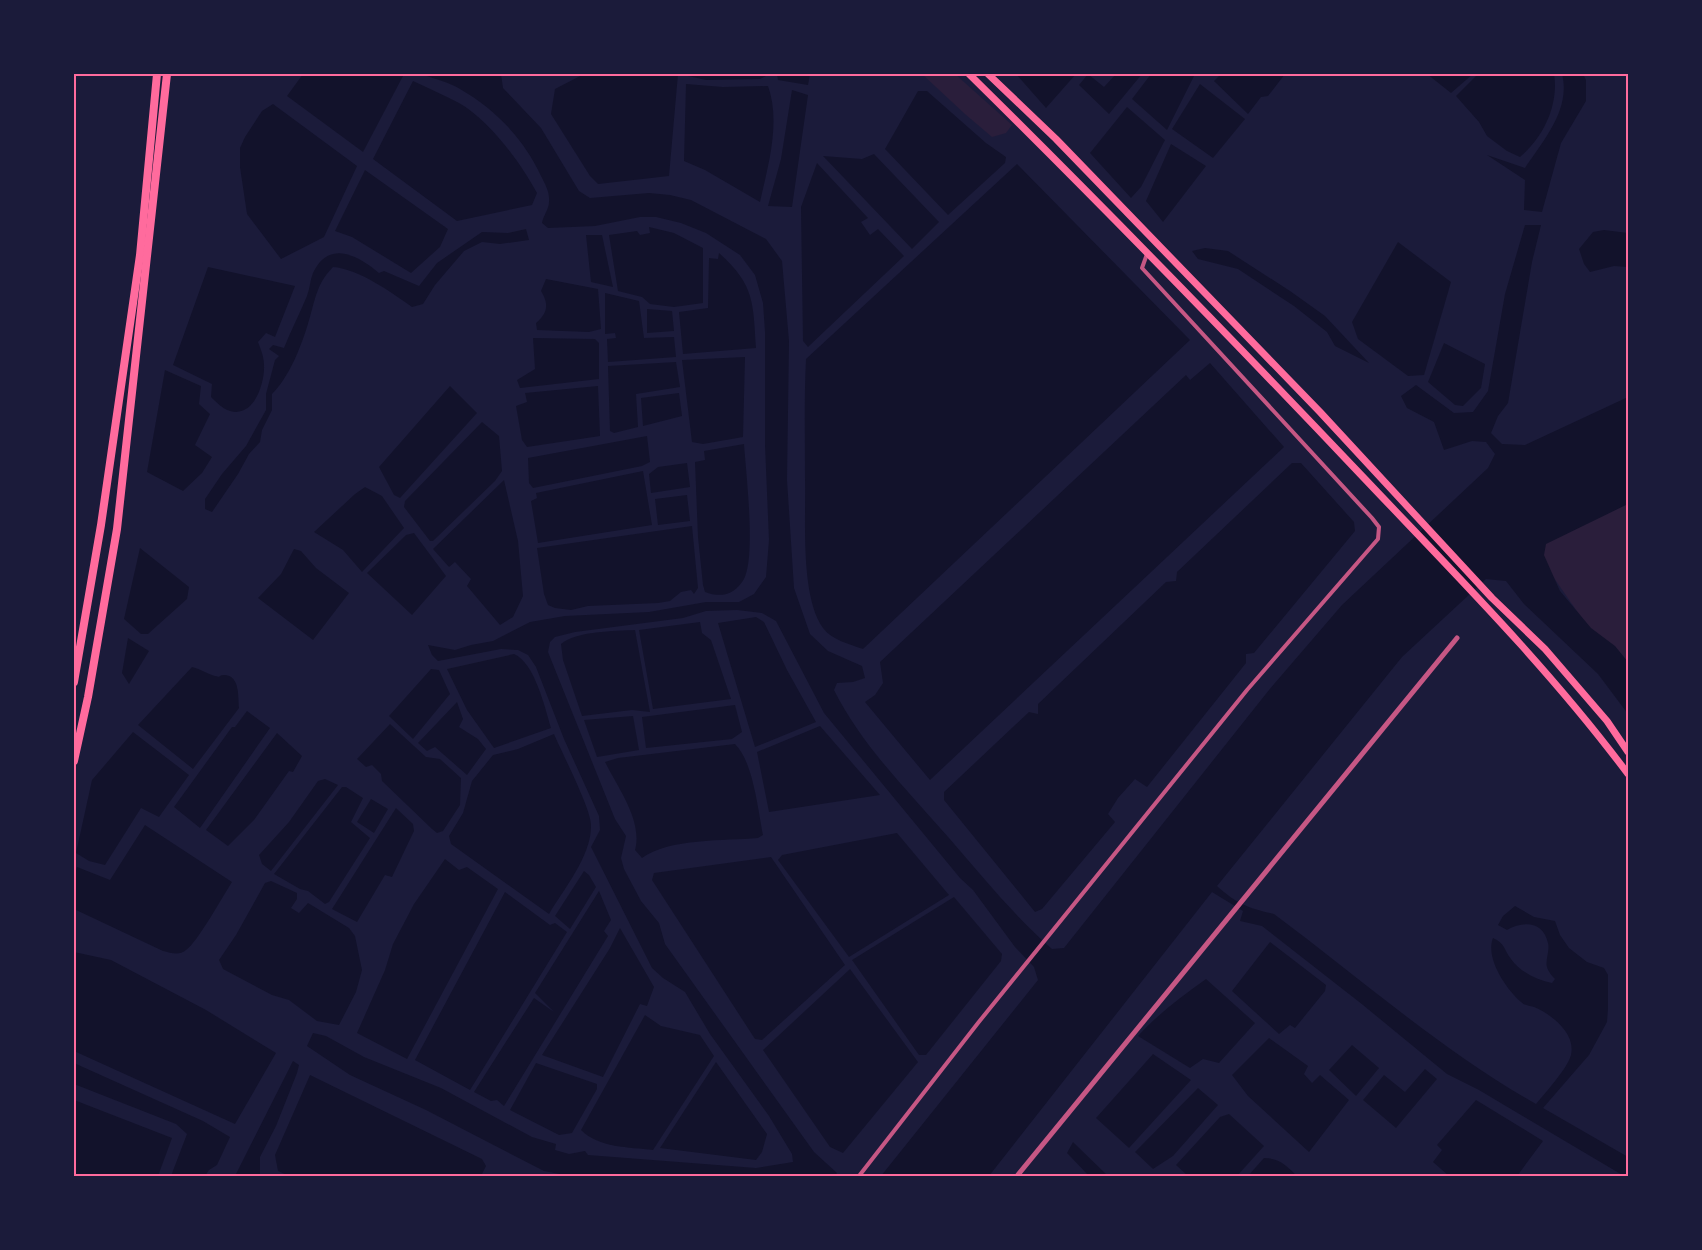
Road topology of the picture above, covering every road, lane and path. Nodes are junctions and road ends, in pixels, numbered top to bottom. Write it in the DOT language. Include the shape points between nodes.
graph roads {
  1 [pos="157,74"];
  2 [pos="167,74"];
  3 [pos="969,74"];
  4 [pos="988,74"];
  5 [pos="1147,254"];
  6 [pos="1457,638"];
  7 [pos="74,682"];
  8 [pos="1629,752"];
  9 [pos="74,761"];
  10 [pos="1629,774"];
  11 [pos="859,1176"];
  12 [pos="1017,1176"];
  1 -- 7 [label="highway" via="140,255"];
  2 -- 9 [label="highway" via="117,529"];
  3 -- 5 [label="main road"];
  4 -- 8 [label="main road" via="1064,147 1545,649"];
  5 -- 10 [label="main road" via="1483,604 1568,698"];
  5 -- 11 [label="street" via="1142,268 1372,518 1379,527 1378,539 1247,690"];
  6 -- 12 [label="street"];
}
